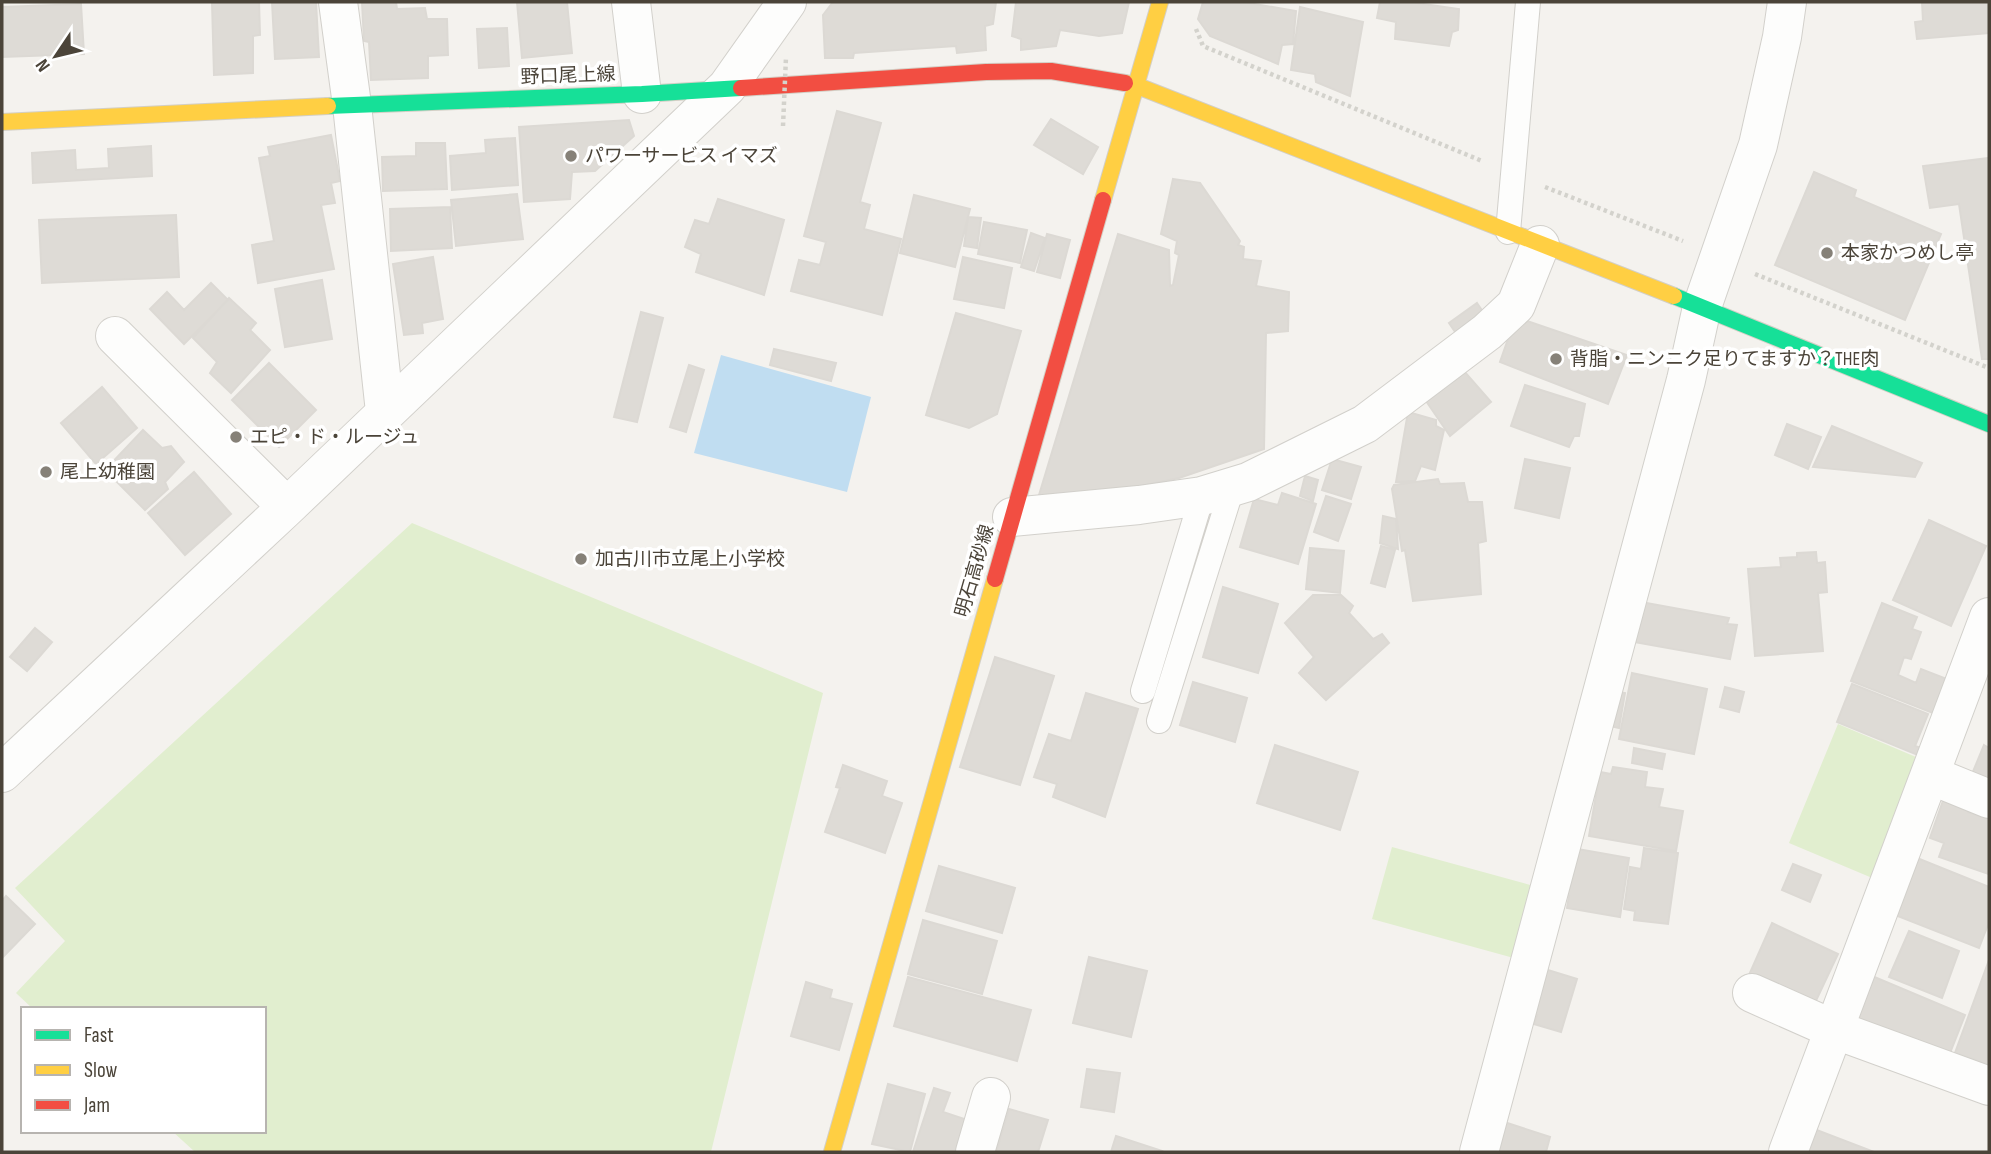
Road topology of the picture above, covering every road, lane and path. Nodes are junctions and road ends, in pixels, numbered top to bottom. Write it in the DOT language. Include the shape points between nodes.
graph roads {
  1 [pos="338,2"];
  2 [pos="631,2"];
  3 [pos="787,2"];
  4 [pos="1160,2"];
  5 [pos="1528,2"];
  6 [pos="1787,2"];
  7 [pos="1193,22"];
  8 [pos="786,57"];
  9 [pos="1135,85"];
  10 [pos="727,87"];
  11 [pos="642,94"];
  12 [pos="352,105"];
  13 [pos="2,122"];
  14 [pos="783,126"];
  15 [pos="1513,174"];
  16 [pos="1524,239"];
  17 [pos="1720,257"];
  18 [pos="1702,307"];
  19 [pos="115,336"];
  20 [pos="1989,368"];
  21 [pos="385,412"];
  22 [pos="1989,424"];
  23 [pos="1217,491"];
  24 [pos="287,507"];
  25 [pos="1012,517"];
  26 [pos="1989,617"];
  27 [pos="1143,691"];
  28 [pos="1159,721"];
  29 [pos="2,773"];
  30 [pos="1930,775"];
  31 [pos="1989,799"];
  32 [pos="1752,993"];
  33 [pos="1833,1029"];
  34 [pos="1989,1086"];
  35 [pos="991,1097"];
  36 [pos="832,1152"];
  37 [pos="975,1152"];
  38 [pos="1479,1152"];
  39 [pos="1788,1152"];
  1 -- 12 [label="street"];
  2 -- 11 [label="street"];
  3 -- 10 [label="street"];
  4 -- 9 [label="main road, 明石高砂線"];
  5 -- 15 [label="lane"];
  6 -- 17 [label="street" via="1758,145"];
  7 -- 15 [label="path" via="1203,46"];
  8 -- 14 [label="path, bridge"];
  9 -- 10 [label="main road, 野口尾上線" via="1051,71"];
  9 -- 16 [label="main road, 野口尾上線"];
  9 -- 25 [label="main road, 明石高砂線"];
  10 -- 11 [label="main road, 野口尾上線"];
  10 -- 21 [label="street"];
  11 -- 12 [label="main road, 野口尾上線"];
  12 -- 13 [label="main road, 野口尾上線"];
  12 -- 21 [label="street"];
  15 -- 16 [label="lane"];
  15 -- 17 [label="path"];
  16 -- 18 [label="main road, 野口尾上線"];
  16 -- 23 [label="street" via="1516,305 1487,332 1365,424 1248,482"];
  17 -- 18 [label="street"];
  17 -- 20 [label="path"];
  18 -- 22 [label="main road, 野口尾上線"];
  18 -- 38 [label="street"];
  19 -- 24 [label="street"];
  21 -- 24 [label="street"];
  23 -- 25 [label="street" via="1139,505"];
  23 -- 27 [label="lane"];
  23 -- 28 [label="lane"];
  24 -- 29 [label="street"];
  25 -- 36 [label="main road, 明石高砂線"];
  26 -- 30 [label="street"];
  30 -- 31 [label="street"];
  30 -- 33 [label="street"];
  32 -- 33 [label="street"];
  33 -- 34 [label="street"];
  33 -- 39 [label="street"];
  35 -- 37 [label="street"];
}
